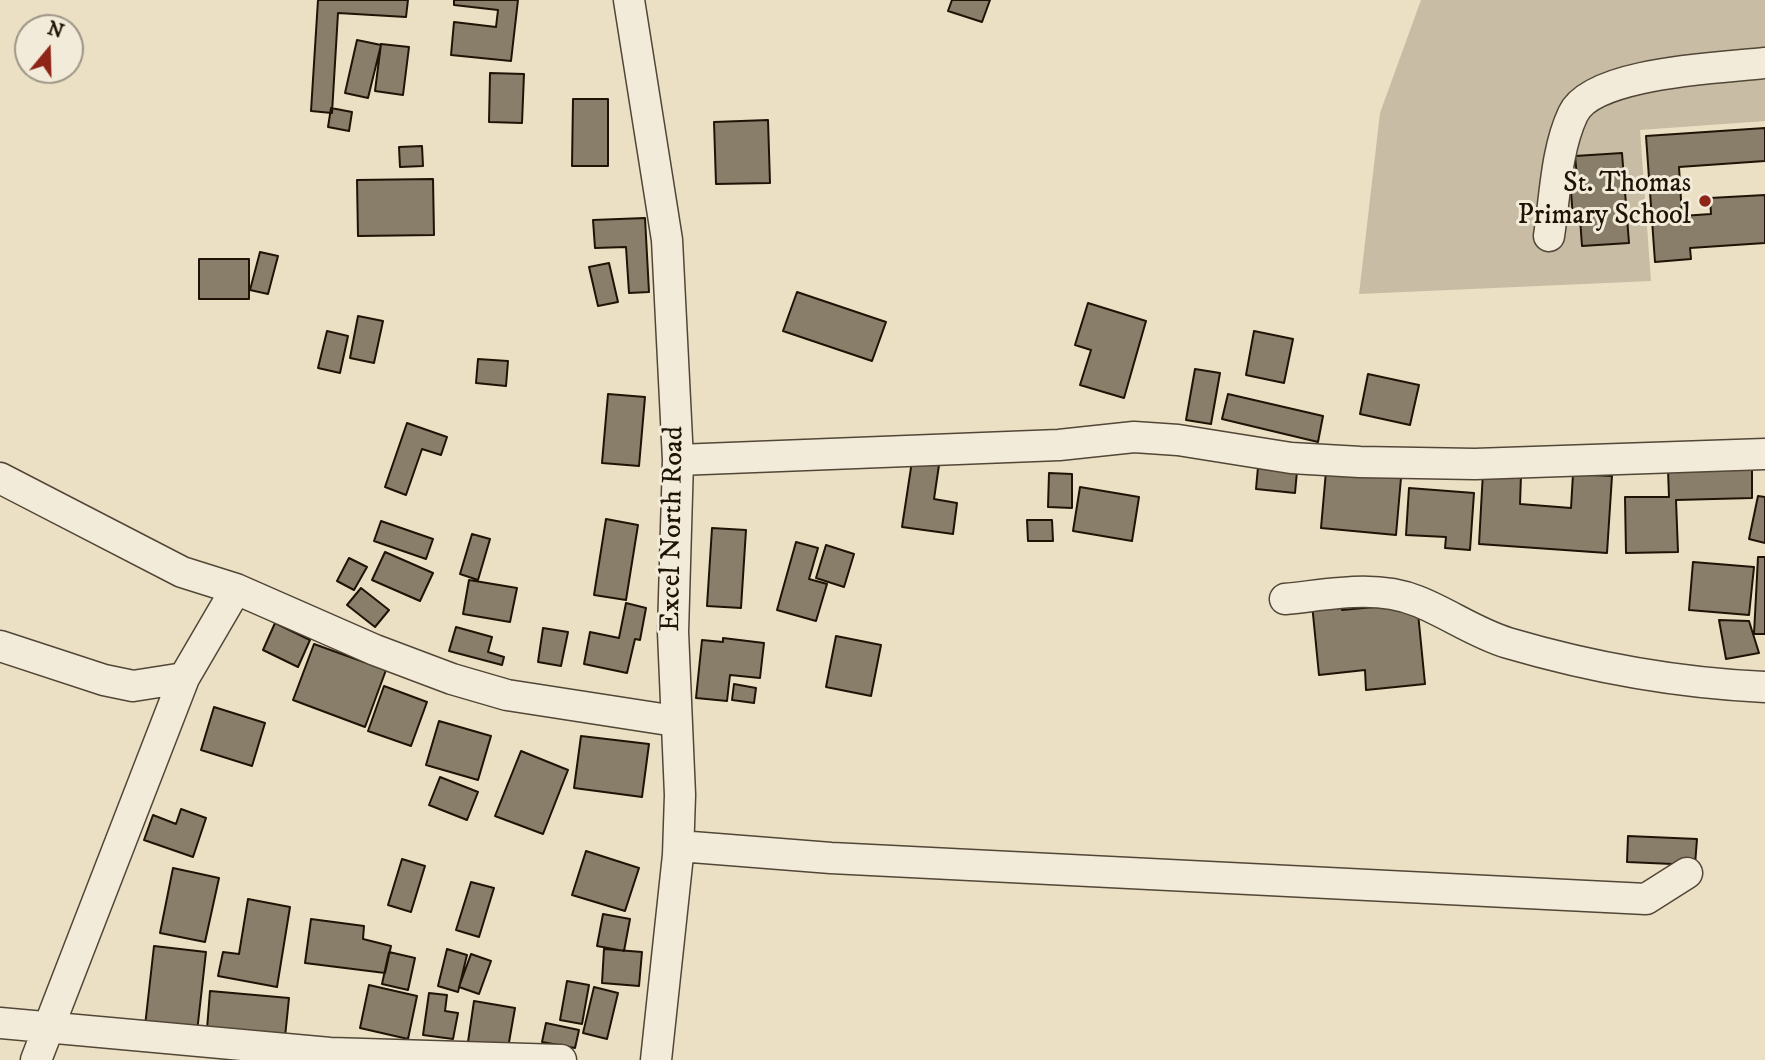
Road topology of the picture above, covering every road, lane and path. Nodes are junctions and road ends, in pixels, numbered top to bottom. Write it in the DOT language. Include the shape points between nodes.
graph roads {
  1 [pos="629,0"];
  2 [pos="1765,62"];
  3 [pos="1549,236"];
  4 [pos="1765,454"];
  5 [pos="678,460"];
  6 [pos="0,478"];
  7 [pos="236,589"];
  8 [pos="1285,599"];
  9 [pos="0,646"];
  10 [pos="184,678"];
  11 [pos="1765,687"];
  12 [pos="675,721"];
  13 [pos="679,845"];
  14 [pos="1687,873"];
  15 [pos="0,1023"];
  16 [pos="48,1029"];
  17 [pos="36,1060"];
  18 [pos="561,1060"];
  19 [pos="656,1060"];
  1 -- 5 [label="street, Excel North Road" via="667,240"];
  2 -- 3 [label="street" via="1618,82 1592,93 1574,111 1565,135"];
  4 -- 5 [label="street" via="1475,464 1360,462 1134,437 1059,445"];
  5 -- 12 [label="street, Excel North Road"];
  6 -- 7 [label="street" via="182,572"];
  7 -- 10 [label="street"];
  7 -- 12 [label="street" via="452,679 507,695"];
  8 -- 11 [label="street" via="1371,592 1395,595 1416,600 1483,635 1595,667"];
  9 -- 10 [label="street" via="133,686"];
  10 -- 16 [label="street"];
  12 -- 13 [label="street, Excel North Road"];
  13 -- 14 [label="street" via="831,858 1646,899"];
  13 -- 19 [label="street, Excel North Road"];
  15 -- 16 [label="street"];
  16 -- 17 [label="street"];
  16 -- 18 [label="street" via="330,1052"];
}
